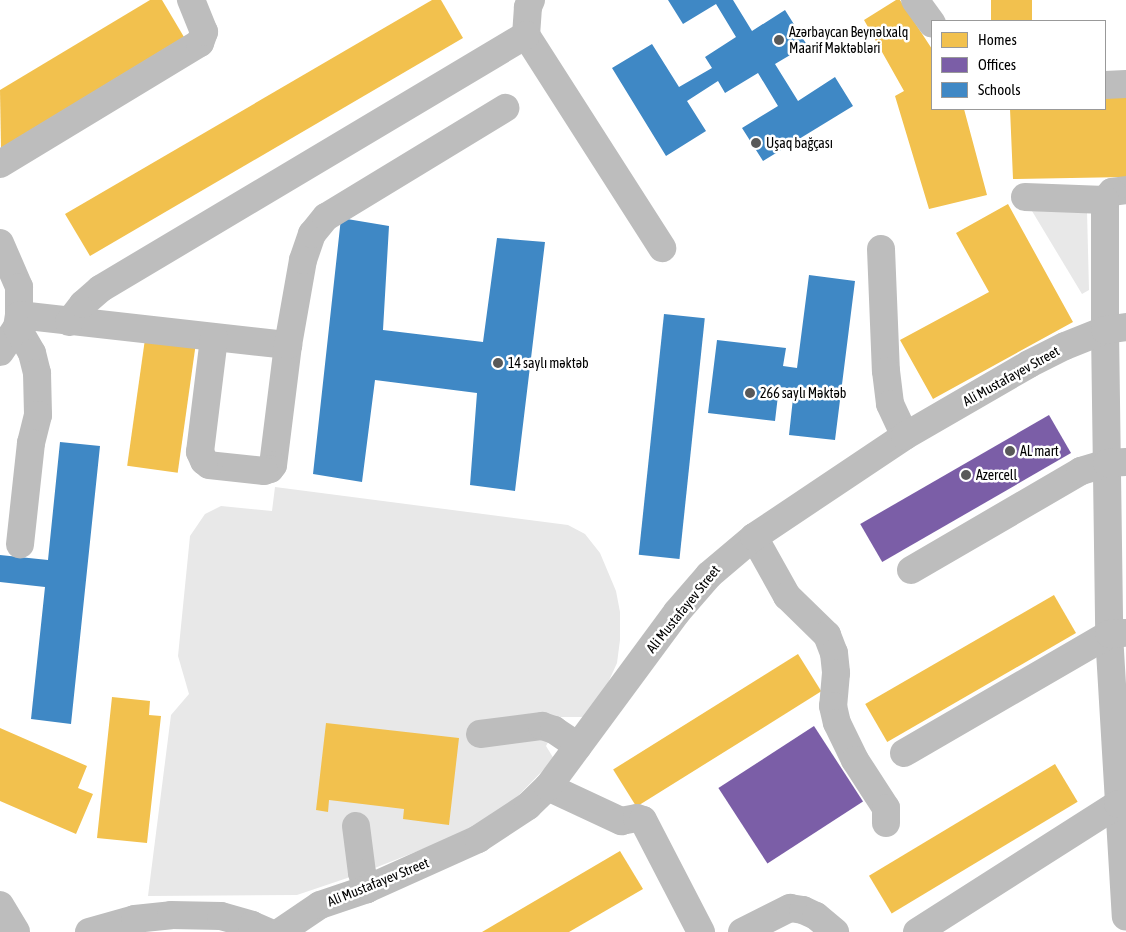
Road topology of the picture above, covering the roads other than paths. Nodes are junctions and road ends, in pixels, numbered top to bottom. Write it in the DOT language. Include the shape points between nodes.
graph roads {
  1 [pos="191,0"];
  2 [pos="531,0"];
  3 [pos="915,0"];
  4 [pos="931,22"];
  5 [pos="526,35"];
  6 [pos="1126,84"];
  7 [pos="1106,85"];
  8 [pos="504,108"];
  9 [pos="0,164"];
  10 [pos="1025,197"];
  11 [pos="1116,207"];
  12 [pos="0,243"];
  13 [pos="662,248"];
  14 [pos="881,249"];
  15 [pos="18,321"];
  16 [pos="69,322"];
  17 [pos="1115,329"];
  18 [pos="214,338"];
  19 [pos="288,346"];
  20 [pos="0,352"];
  21 [pos="906,436"];
  22 [pos="1116,462"];
  23 [pos="754,537"];
  24 [pos="20,544"];
  25 [pos="911,570"];
  26 [pos="1118,634"];
  27 [pos="480,734"];
  28 [pos="578,746"];
  29 [pos="904,753"];
  30 [pos="548,787"];
  31 [pos="1122,804"];
  32 [pos="886,823"];
  33 [pos="356,826"];
  34 [pos="367,889"];
  35 [pos="0,905"];
  36 [pos="1126,916"];
  37 [pos="16,932"];
  38 [pos="89,932"];
  39 [pos="268,932"];
  40 [pos="280,932"];
  41 [pos="701,932"];
  42 [pos="742,932"];
  43 [pos="835,932"];
  44 [pos="917,932"];
  1 -- 9 [label="street" via="204,32 200,43"];
  2 -- 5 [label="street"];
  3 -- 4 [label="street"];
  5 -- 13 [label="street"];
  5 -- 16 [label="street" via="100,289"];
  6 -- 7 [label="street"];
  8 -- 19 [label="street" via="326,217 312,234 303,260"];
  10 -- 11 [label="street"];
  11 -- 17 [label="street"];
  12 -- 15 [label="street" via="19,287"];
  14 -- 21 [label="street" via="890,404"];
  15 -- 16 [label="street"];
  15 -- 20 [label="street"];
  15 -- 24 [label="street" via="36,366 38,415 31,443"];
  16 -- 18 [label="street"];
  17 -- 21 [label="street, Ali Mustafayev Street" via="1065,346 1029,364"];
  17 -- 22 [label="street"];
  18 -- 19 [label="street"];
  18 -- 19 [label="street" via="200,452 209,465 264,471 273,465"];
  21 -- 23 [label="street, Ali Mustafayev Street"];
  22 -- 25 [label="street" via="1081,471"];
  22 -- 26 [label="street"];
  23 -- 28 [label="street, Ali Mustafayev Street" via="709,574 677,612"];
  23 -- 32 [label="street" via="787,596 827,635 834,653 833,706 837,723 855,760 886,808"];
  26 -- 29 [label="street"];
  26 -- 31 [label="street"];
  27 -- 28 [label="street" via="542,726"];
  28 -- 30 [label="street, Ali Mustafayev Street"];
  30 -- 34 [label="street, Ali Mustafayev Street" via="528,806 478,839"];
  30 -- 41 [label="street" via="620,821 643,820"];
  31 -- 36 [label="street"];
  31 -- 44 [label="street"];
  33 -- 34 [label="street"];
  34 -- 40 [label="street, Ali Mustafayev Street" via="320,905"];
  35 -- 37 [label="street"];
  38 -- 39 [label="street" via="134,919 171,915 222,916"];
  42 -- 43 [label="street" via="790,908 816,916"];
}
